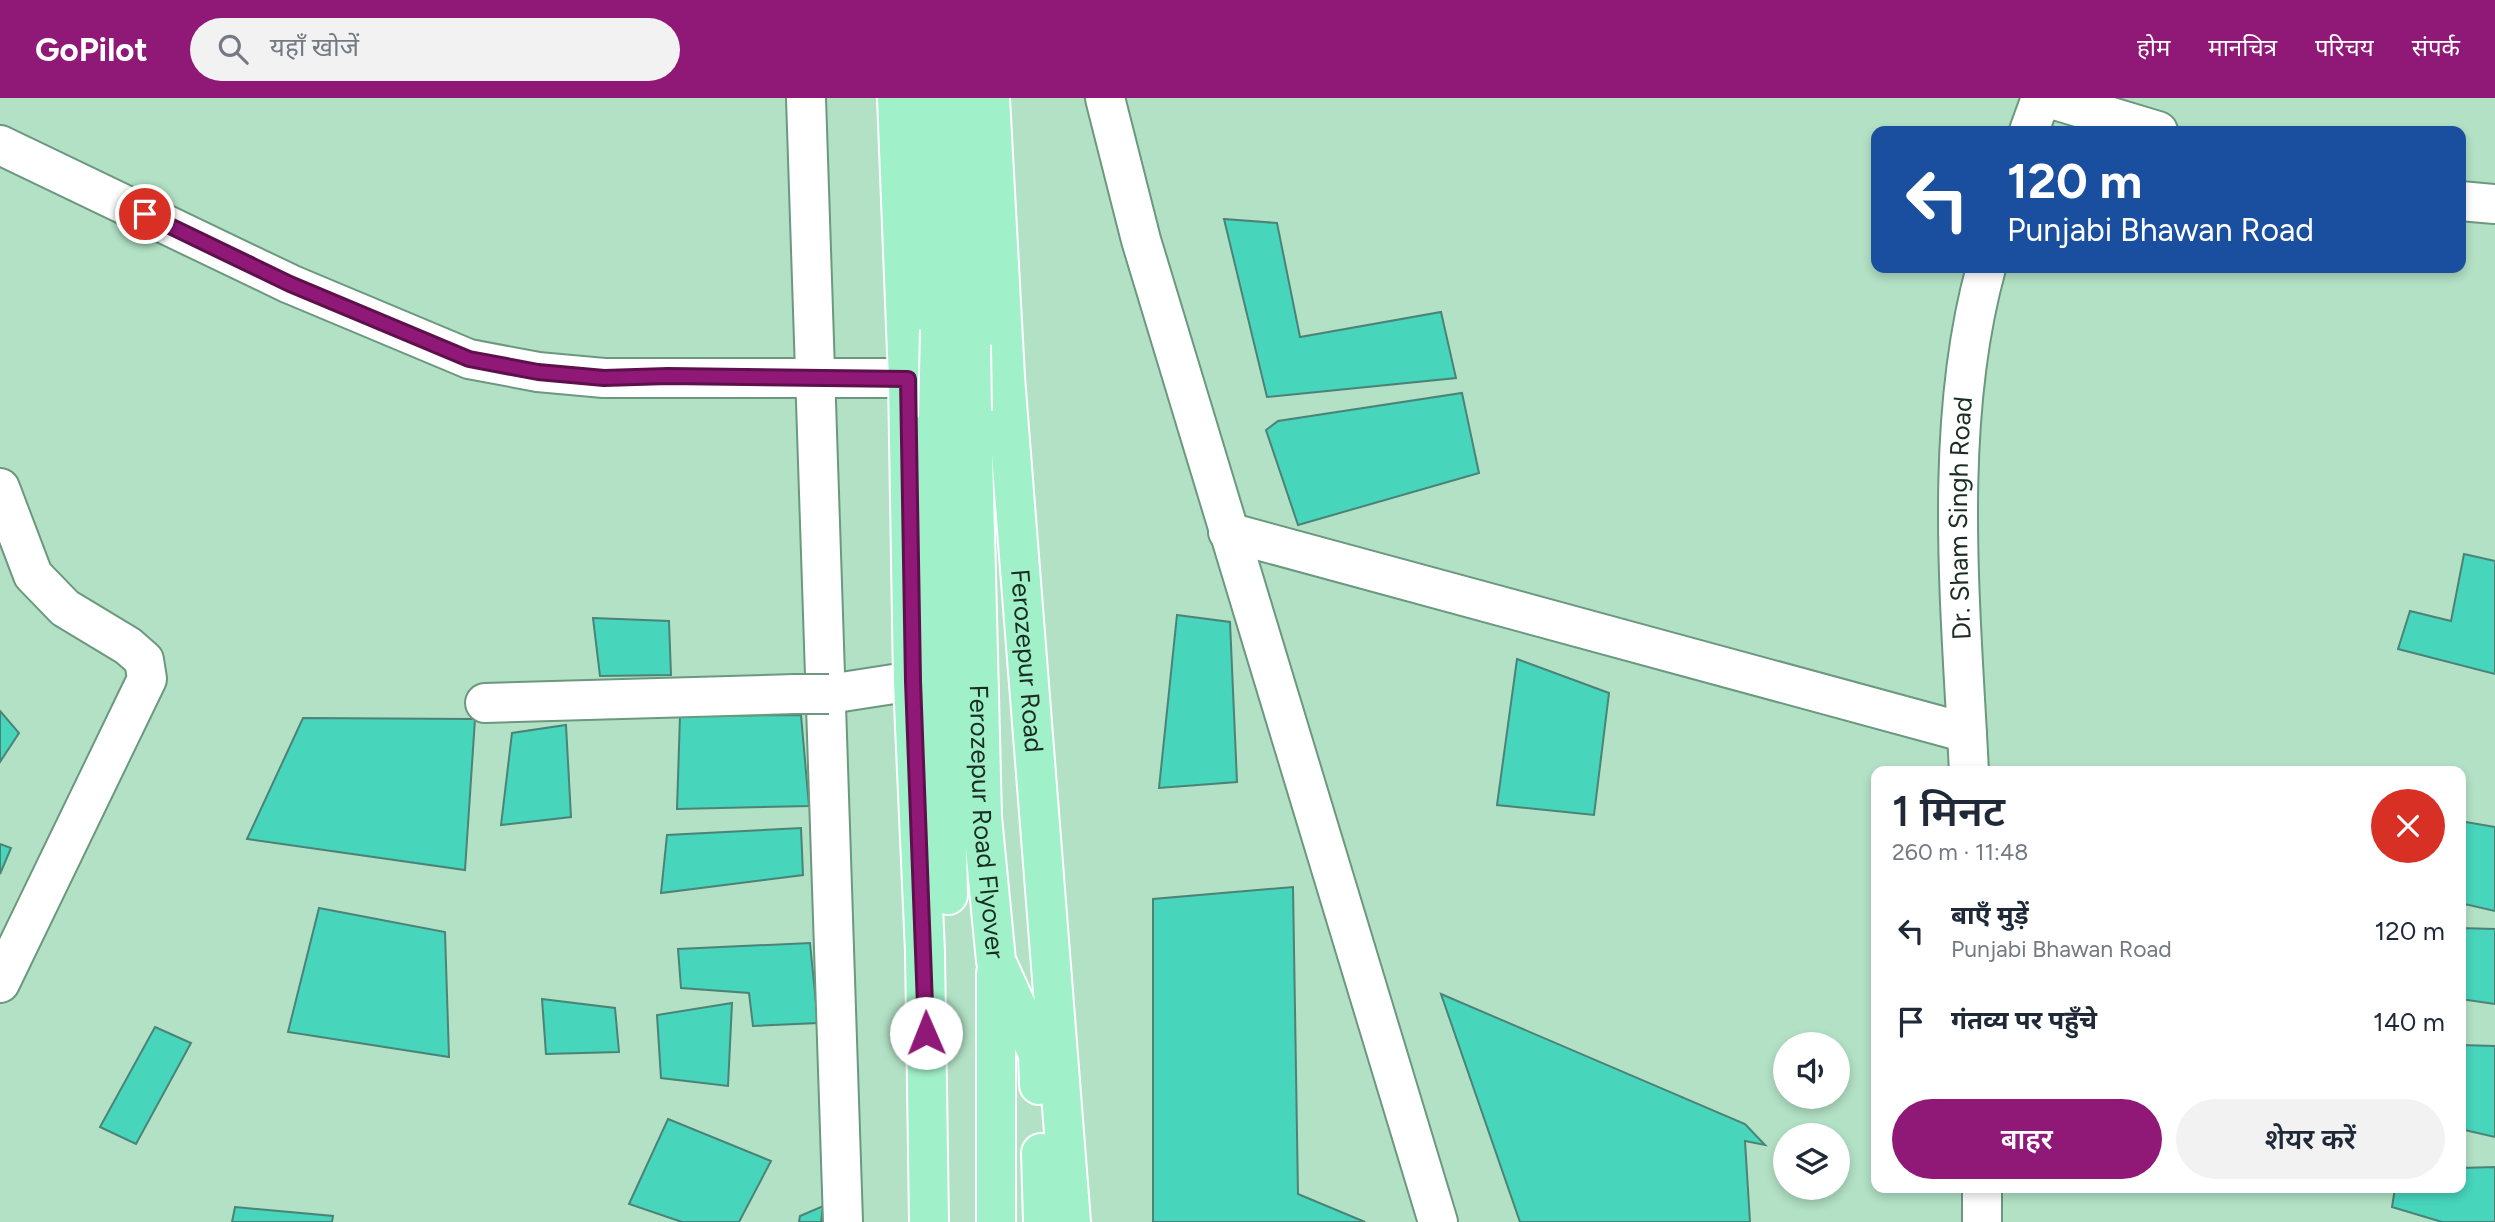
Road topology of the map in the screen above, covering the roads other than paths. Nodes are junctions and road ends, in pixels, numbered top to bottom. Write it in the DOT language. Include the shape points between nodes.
graph roads {
  1 [pos="806,98"];
  2 [pos="897,98"];
  3 [pos="928,98"];
  4 [pos="958,98"];
  5 [pos="990,98"];
  6 [pos="1105,98"];
  7 [pos="2041,98"];
  8 [pos="2048,98"];
  9 [pos="2031,126"];
  10 [pos="2141,126"];
  11 [pos="0,145"];
  12 [pos="2466,202"];
  13 [pos="2495,204"];
  14 [pos="1985,273"];
  15 [pos="955,337"];
  16 [pos="816,376"];
  17 [pos="1005,377"];
  18 [pos="908,379"];
  19 [pos="955,415"];
  20 [pos="0,488"];
  21 [pos="1228,532"];
  22 [pos="913,681"];
  23 [pos="485,703"];
  24 [pos="1967,733"];
  25 [pos="1969,766"];
  26 [pos="996,961"];
  27 [pos="0,983"];
  28 [pos="1982,1193"];
  29 [pos="843,1222"];
  30 [pos="929,1222"];
  31 [pos="948,1222"];
  32 [pos="996,1222"];
  33 [pos="1043,1222"];
  34 [pos="1071,1222"];
  35 [pos="1438,1222"];
  36 [pos="1982,1222"];
  1 -- 16 [label="street"];
  2 -- 18 [label="main road"];
  3 -- 15 [label="main road"];
  4 -- 15 [label="main road"];
  5 -- 17 [label="main road, Ferozepur Road"];
  6 -- 21 [label="street" via="1141,240"];
  7 -- 9 [label="street"];
  8 -- 10 [label="street"];
  11 -- 16 [label="street" via="290,284 469,359 604,378"];
  12 -- 13 [label="street"];
  14 -- 24 [label="street, Dr. Sham Singh Road" via="1964,395 1958,515"];
  15 -- 19 [label="main road, bridge"];
  16 -- 18 [label="street"];
  16 -- 29 [label="street"];
  17 -- 18 [label="street"];
  17 -- 34 [label="main road, Ferozepur Road"];
  18 -- 22 [label="main road"];
  19 -- 26 [label="main road, Ferozepur Road Flyover"];
  19 -- 31 [label="main road, Ferozepur Road Flyover" via="947,833"];
  20 -- 27 [label="street" via="33,575 65,608 144,660 147,679"];
  21 -- 24 [label="street"];
  21 -- 35 [label="street"];
  22 -- 23 [label="street" via="812,694"];
  22 -- 30 [label="main road" via="925,952"];
  24 -- 25 [label="street, Dr. Sham Singh Road"];
  26 -- 32 [label="main road"];
  26 -- 33 [label="main road, Ferozepur Road Flyover" via="1038,1054"];
  28 -- 36 [label="street"];
}
